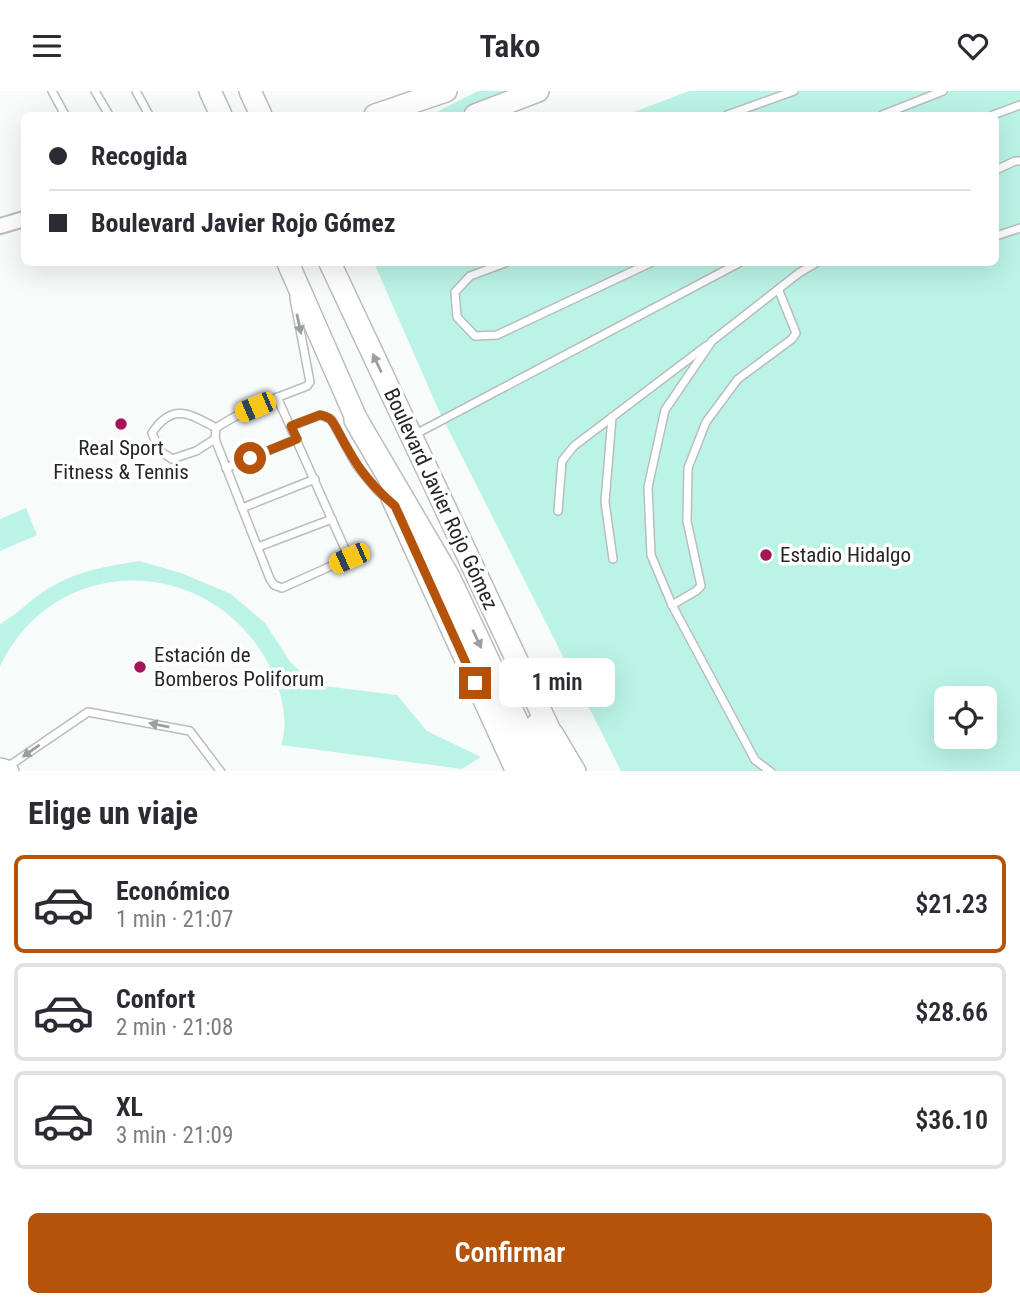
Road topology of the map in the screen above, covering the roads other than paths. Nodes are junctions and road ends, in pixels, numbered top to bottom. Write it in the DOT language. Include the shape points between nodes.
graph roads {
  1 [pos="52,91"];
  2 [pos="95,91"];
  3 [pos="136,91"];
  4 [pos="210,91"];
  5 [pos="250,91"];
  6 [pos="448,91"];
  7 [pos="538,91"];
  8 [pos="793,91"];
  9 [pos="943,91"];
  10 [pos="1020,105"];
  11 [pos="63,112"];
  12 [pos="107,112"];
  13 [pos="147,112"];
  14 [pos="219,112"];
  15 [pos="260,112"];
  16 [pos="384,112"];
  17 [pos="416,112"];
  18 [pos="483,112"];
  19 [pos="735,112"];
  20 [pos="889,112"];
  21 [pos="999,113"];
  22 [pos="1020,161"];
  23 [pos="999,169"];
  24 [pos="21,220"];
  25 [pos="0,226"];
  26 [pos="1020,228"];
  27 [pos="999,235"];
  28 [pos="288,266"];
  29 [pos="288,266"];
  30 [pos="331,266"];
  31 [pos="497,266"];
  32 [pos="644,266"];
  33 [pos="733,266"];
  34 [pos="811,266"];
  35 [pos="779,291"];
  36 [pos="712,341"];
  37 [pos="277,397"];
  38 [pos="612,417"];
  39 [pos="356,420"];
  40 [pos="291,426"];
  41 [pos="216,428"];
  42 [pos="412,436"];
  43 [pos="215,439"];
  44 [pos="297,439"];
  45 [pos="226,468"];
  46 [pos="314,479"];
  47 [pos="395,506"];
  48 [pos="242,507"];
  49 [pos="558,511"];
  50 [pos="332,519"];
  51 [pos="258,547"];
  52 [pos="613,559"];
  53 [pos="484,590"];
  54 [pos="672,605"];
  55 [pos="552,735"];
  56 [pos="3,771"];
  57 [pos="220,771"];
  58 [pos="517,771"];
  59 [pos="540,771"];
  60 [pos="555,771"];
  61 [pos="564,771"];
  62 [pos="573,771"];
  63 [pos="770,771"];
  1 -- 11 [label="lane"];
  2 -- 12 [label="lane"];
  3 -- 13 [label="lane"];
  4 -- 14 [label="main road"];
  5 -- 15 [label="main road"];
  6 -- 16 [label="main road"];
  6 -- 17 [label="main road"];
  7 -- 18 [label="main road"];
  8 -- 19 [label="lane"];
  9 -- 20 [label="lane"];
  10 -- 21 [label="lane"];
  22 -- 23 [label="lane"];
  24 -- 25 [label="street"];
  26 -- 27 [label="lane"];
  28 -- 37 [label="lane, one-way" via="310,382"];
  29 -- 39 [label="main road, Boulevard Javier Rojo Gómez"];
  42 -- 30 [label="main road, Boulevard Javier Rojo Gómez, one-way"];
  31 -- 32 [label="lane" via="470,276 455,292 457,317 475,336 497,335"];
  33 -- 42 [label="lane"];
  34 -- 35 [label="lane"];
  35 -- 36 [label="lane"];
  35 -- 54 [label="lane" via="796,333 738,379 706,422 688,468 687,521 701,586"];
  36 -- 38 [label="lane"];
  36 -- 54 [label="lane" via="665,410 648,487 651,555"];
  37 -- 40 [label="lane"];
  37 -- 41 [label="lane"];
  38 -- 49 [label="lane" via="562,461"];
  38 -- 52 [label="lane" via="605,502"];
  39 -- 47 [label="main road, Boulevard Javier Rojo Gómez"];
  39 -- 59 [label="main road, one-way" via="448,577"];
  40 -- 44 [label="lane"];
  40 -- 47 [label="lane" via="320,415 331,419 357,467"];
  41 -- 43 [label="lane"];
  41 -- 43 [label="lane" via="180,413 169,414 152,433 160,450 172,459"];
  42 -- 53 [label="main road, Boulevard Javier Rojo Gómez"];
  43 -- 45 [label="lane"];
  44 -- 45 [label="lane"];
  44 -- 46 [label="lane"];
  45 -- 48 [label="lane"];
  46 -- 48 [label="lane"];
  46 -- 50 [label="lane"];
  47 -- 58 [label="main road, Boulevard Javier Rojo Gómez"];
  48 -- 51 [label="lane"];
  50 -- 51 [label="lane"];
  50 -- 51 [label="lane" via="349,558 282,589 270,579"];
  53 -- 55 [label="main road, Boulevard Javier Rojo Gómez"];
  53 -- 60 [label="main road" via="505,657"];
  54 -- 63 [label="lane" via="755,760"];
  55 -- 61 [label="main road"];
  55 -- 62 [label="main road"];
  57 -- 56 [label="lane, one-way" via="190,731 88,712"];
}
